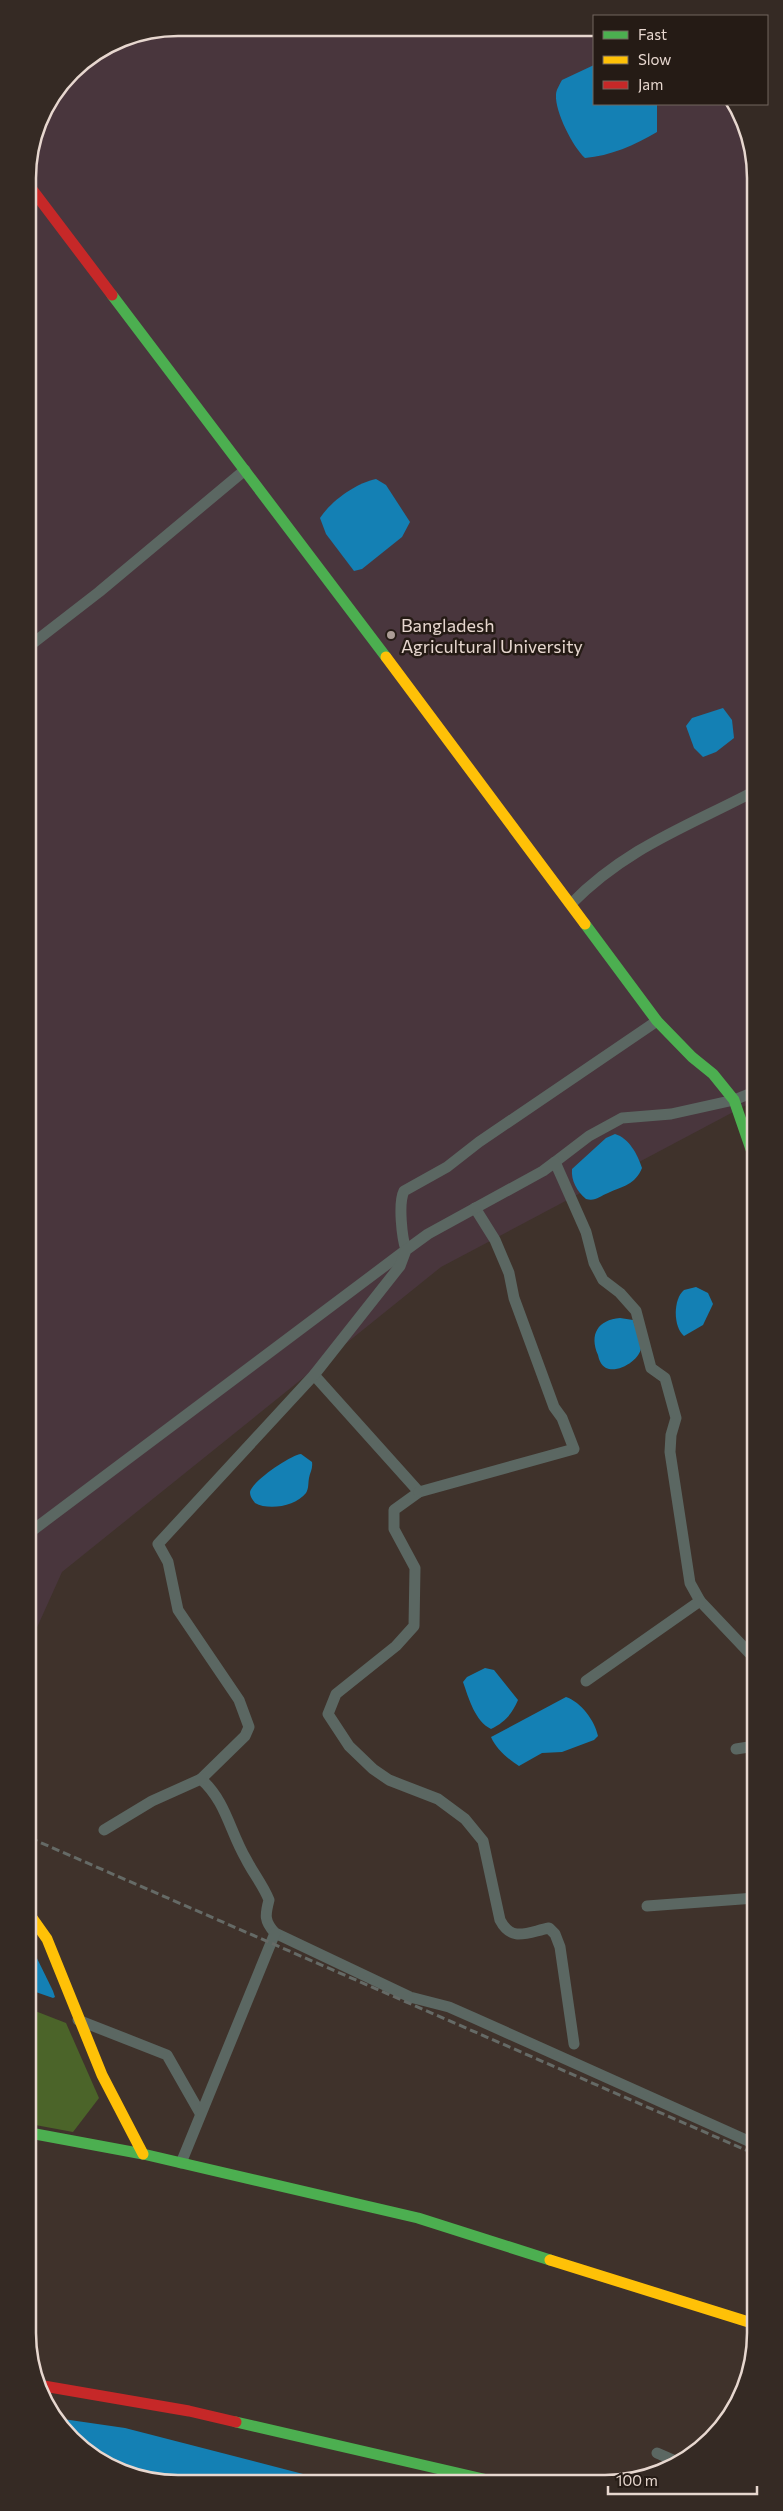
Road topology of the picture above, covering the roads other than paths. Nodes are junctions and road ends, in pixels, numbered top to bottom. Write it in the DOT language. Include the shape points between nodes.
graph roads {
  1 [pos="37,196"];
  2 [pos="245,470"];
  3 [pos="37,640"];
  4 [pos="747,795"];
  5 [pos="571,904"];
  6 [pos="657,1021"];
  7 [pos="747,1095"];
  8 [pos="734,1100"];
  9 [pos="747,1136"];
  10 [pos="555,1162"];
  11 [pos="474,1208"];
  12 [pos="406,1250"];
  13 [pos="314,1375"];
  14 [pos="419,1492"];
  15 [pos="36,1527"];
  16 [pos="700,1601"];
  17 [pos="746,1650"];
  18 [pos="586,1681"];
  19 [pos="746,1747"];
  20 [pos="736,1749"];
  21 [pos="201,1779"];
  22 [pos="104,1830"];
  23 [pos="746,1899"];
  24 [pos="647,1906"];
  25 [pos="36,1924"];
  26 [pos="275,1933"];
  27 [pos="78,2020"];
  28 [pos="574,2044"];
  29 [pos="200,2113"];
  30 [pos="36,2134"];
  31 [pos="746,2140"];
  32 [pos="143,2154"];
  33 [pos="181,2162"];
  34 [pos="746,2321"];
  35 [pos="48,2387"];
  36 [pos="657,2453"];
  37 [pos="670,2459"];
  38 [pos="466,2475"];
  1 -- 2 [label="street"];
  2 -- 3 [label="street"];
  2 -- 5 [label="street"];
  4 -- 5 [label="street" via="660,837 595,880"];
  5 -- 6 [label="street"];
  6 -- 8 [label="street" via="713,1074"];
  6 -- 12 [label="street" via="447,1167 404,1191 401,1198 402,1238"];
  7 -- 8 [label="street"];
  8 -- 9 [label="street"];
  8 -- 10 [label="street" via="671,1114 622,1118 590,1136"];
  10 -- 11 [label="street"];
  10 -- 16 [label="street" via="586,1232 594,1264 603,1280 636,1311 651,1368 666,1378 676,1418 670,1452 690,1583"];
  11 -- 12 [label="street"];
  11 -- 14 [label="street" via="495,1240 554,1406 574,1449"];
  12 -- 13 [label="street" via="400,1266"];
  12 -- 15 [label="street"];
  13 -- 14 [label="street"];
  13 -- 21 [label="street" via="158,1544 168,1562 178,1610 239,1700 249,1727 245,1736"];
  14 -- 28 [label="street" via="394,1510 394,1529 415,1568 414,1626 396,1646 336,1694 328,1714 350,1746 373,1769 389,1780 438,1799 465,1819 477,1833 483,1841 505,1930 510,1934 520,1934 549,1928 555,1934 560,1947"];
  16 -- 17 [label="street"];
  16 -- 18 [label="street"];
  19 -- 20 [label="street"];
  21 -- 22 [label="street"];
  21 -- 26 [label="street" via="213,1789 245,1858 266,1892 269,1900 265,1915"];
  23 -- 24 [label="street"];
  25 -- 27 [label="street" via="55,1956"];
  26 -- 29 [label="street"];
  26 -- 31 [label="street" via="410,1997 449,2007"];
  27 -- 29 [label="street" via="167,2055"];
  27 -- 32 [label="street" via="102,2076"];
  29 -- 33 [label="street"];
  30 -- 32 [label="street"];
  32 -- 33 [label="street"];
  33 -- 34 [label="street" via="246,2180 418,2218"];
  35 -- 38 [label="street" via="189,2411"];
  36 -- 37 [label="street"];
}
